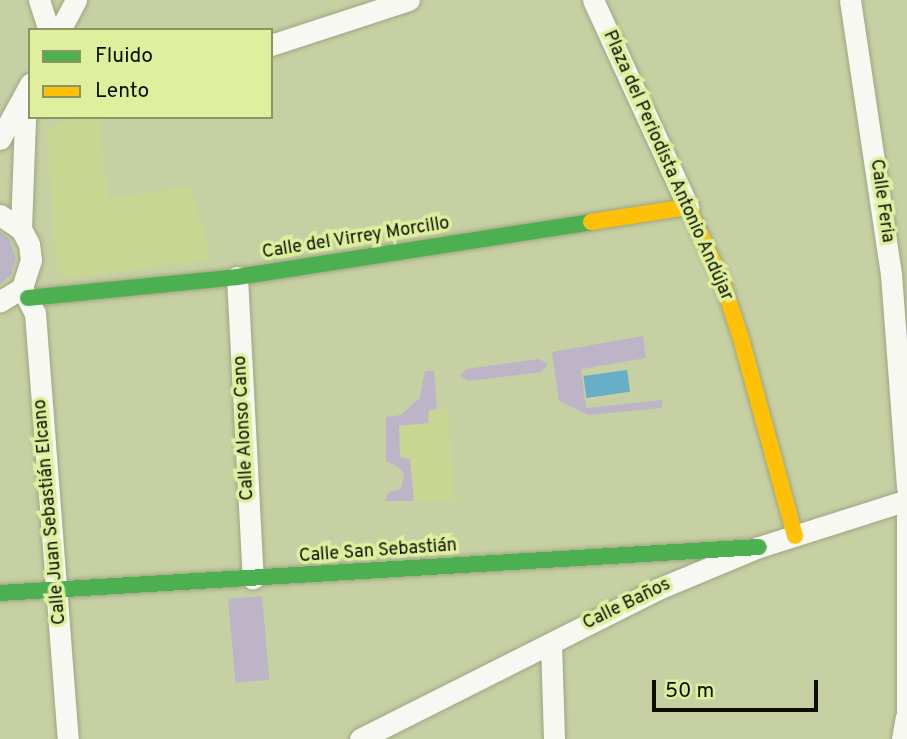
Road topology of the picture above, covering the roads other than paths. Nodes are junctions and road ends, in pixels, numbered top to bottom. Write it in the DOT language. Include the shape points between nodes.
graph roads {
  1 [pos="39,0"];
  2 [pos="76,0"];
  3 [pos="410,0"];
  4 [pos="593,0"];
  5 [pos="850,0"];
  6 [pos="48,28"];
  7 [pos="61,28"];
  8 [pos="273,44"];
  9 [pos="28,88"];
  10 [pos="28,113"];
  11 [pos="0,139"];
  12 [pos="688,207"];
  13 [pos="0,215"];
  14 [pos="21,229"];
  15 [pos="237,277"];
  16 [pos="25,293"];
  17 [pos="0,301"];
  18 [pos="907,488"];
  19 [pos="907,500"];
  20 [pos="907,515"];
  21 [pos="795,536"];
  22 [pos="759,547"];
  23 [pos="253,579"];
  24 [pos="58,591"];
  25 [pos="0,593"];
  26 [pos="551,643"];
  27 [pos="907,718"];
  28 [pos="68,739"];
  29 [pos="360,739"];
  30 [pos="554,739"];
  31 [pos="902,739"];
  1 -- 6 [label="street"];
  2 -- 7 [label="street"];
  3 -- 8 [label="street"];
  4 -- 12 [label="street, Plaza del Periodista Antonio Andújar"];
  5 -- 18 [label="street, Calle Feria" via="891,274"];
  9 -- 11 [label="street"];
  10 -- 14 [label="street"];
  12 -- 15 [label="street, Calle del Virrey Morcillo"];
  12 -- 21 [label="street, Plaza del Periodista Antonio Andújar" via="722,281"];
  13 -- 14 [label="street"];
  14 -- 16 [label="street" via="31,260"];
  15 -- 16 [label="street, Calle del Virrey Morcillo"];
  15 -- 23 [label="street, Calle Alonso Cano"];
  16 -- 17 [label="street"];
  16 -- 24 [label="street, Calle Juan Sebastián Elcano" via="35,313"];
  19 -- 21 [label="street, Calle Baños"];
  20 -- 27 [label="street"];
  21 -- 22 [label="street, Calle Baños"];
  22 -- 23 [label="street, Calle San Sebastián"];
  22 -- 26 [label="street, Calle Baños" via="657,589"];
  23 -- 24 [label="street, Calle San Sebastián"];
  24 -- 25 [label="street, Calle San Sebastián"];
  24 -- 28 [label="street, Calle Juan Sebastián Elcano"];
  26 -- 29 [label="street, Calle Baños"];
  26 -- 30 [label="street"];
  27 -- 31 [label="street"];
}
